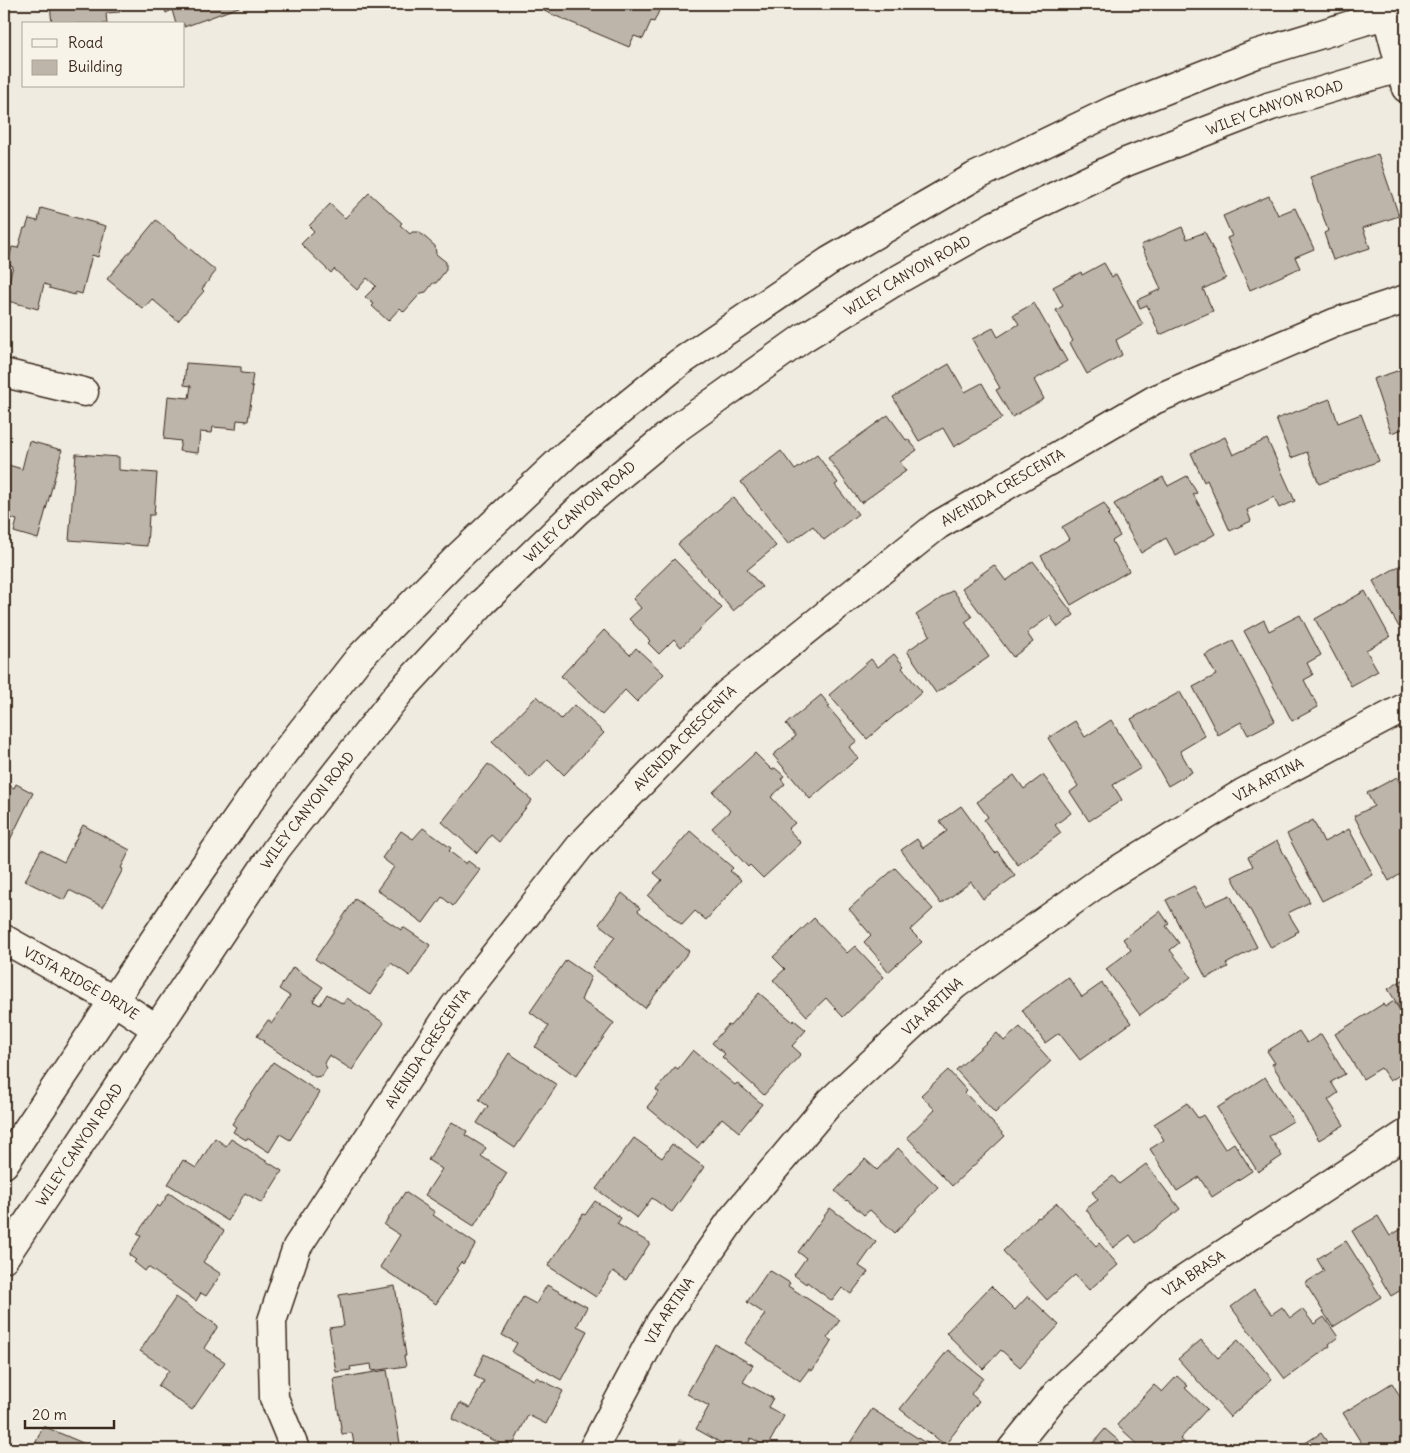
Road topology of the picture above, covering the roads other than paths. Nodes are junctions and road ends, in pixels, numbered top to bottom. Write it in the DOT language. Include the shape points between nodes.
graph roads {
  1 [pos="1396,14"];
  2 [pos="1405,74"];
  3 [pos="1406,299"];
  4 [pos="4,372"];
  5 [pos="84,392"];
  6 [pos="1406,707"];
  7 [pos="4,939"];
  8 [pos="113,1000"];
  9 [pos="157,1029"];
  10 [pos="1406,1134"];
  11 [pos="4,1164"];
  12 [pos="4,1258"];
  13 [pos="295,1449"];
  14 [pos="594,1449"];
  15 [pos="1012,1449"];
  1 -- 2 [label="main road"];
  1 -- 8 [label="main road" via="1238,61 1114,110 974,176 829,260 679,364 568,453 459,556 359,658 272,769"];
  2 -- 9 [label="main road, WILEY CANYON ROAD" via="1271,106 1126,162 996,225 898,279 803,338 677,428 577,511 483,602 398,694 277,848"];
  3 -- 13 [label="main road, AVENIDA CRESCENTA" via="1334,322 1154,400 938,525 726,694 581,845 454,1007 297,1246 272,1321 274,1398"];
  4 -- 5 [label="main road"];
  6 -- 14 [label="main road, VIA ARTINA" via="1243,793 1122,868 955,985 831,1101 732,1218 661,1321"];
  7 -- 8 [label="main road, VISTA RIDGE DRIVE"];
  8 -- 9 [label="main road, VISTA RIDGE DRIVE"];
  8 -- 11 [label="main road"];
  9 -- 12 [label="main road, WILEY CANYON ROAD"];
  10 -- 15 [label="main road, VIA BRASA" via="1161,1295 1056,1393"];
}
